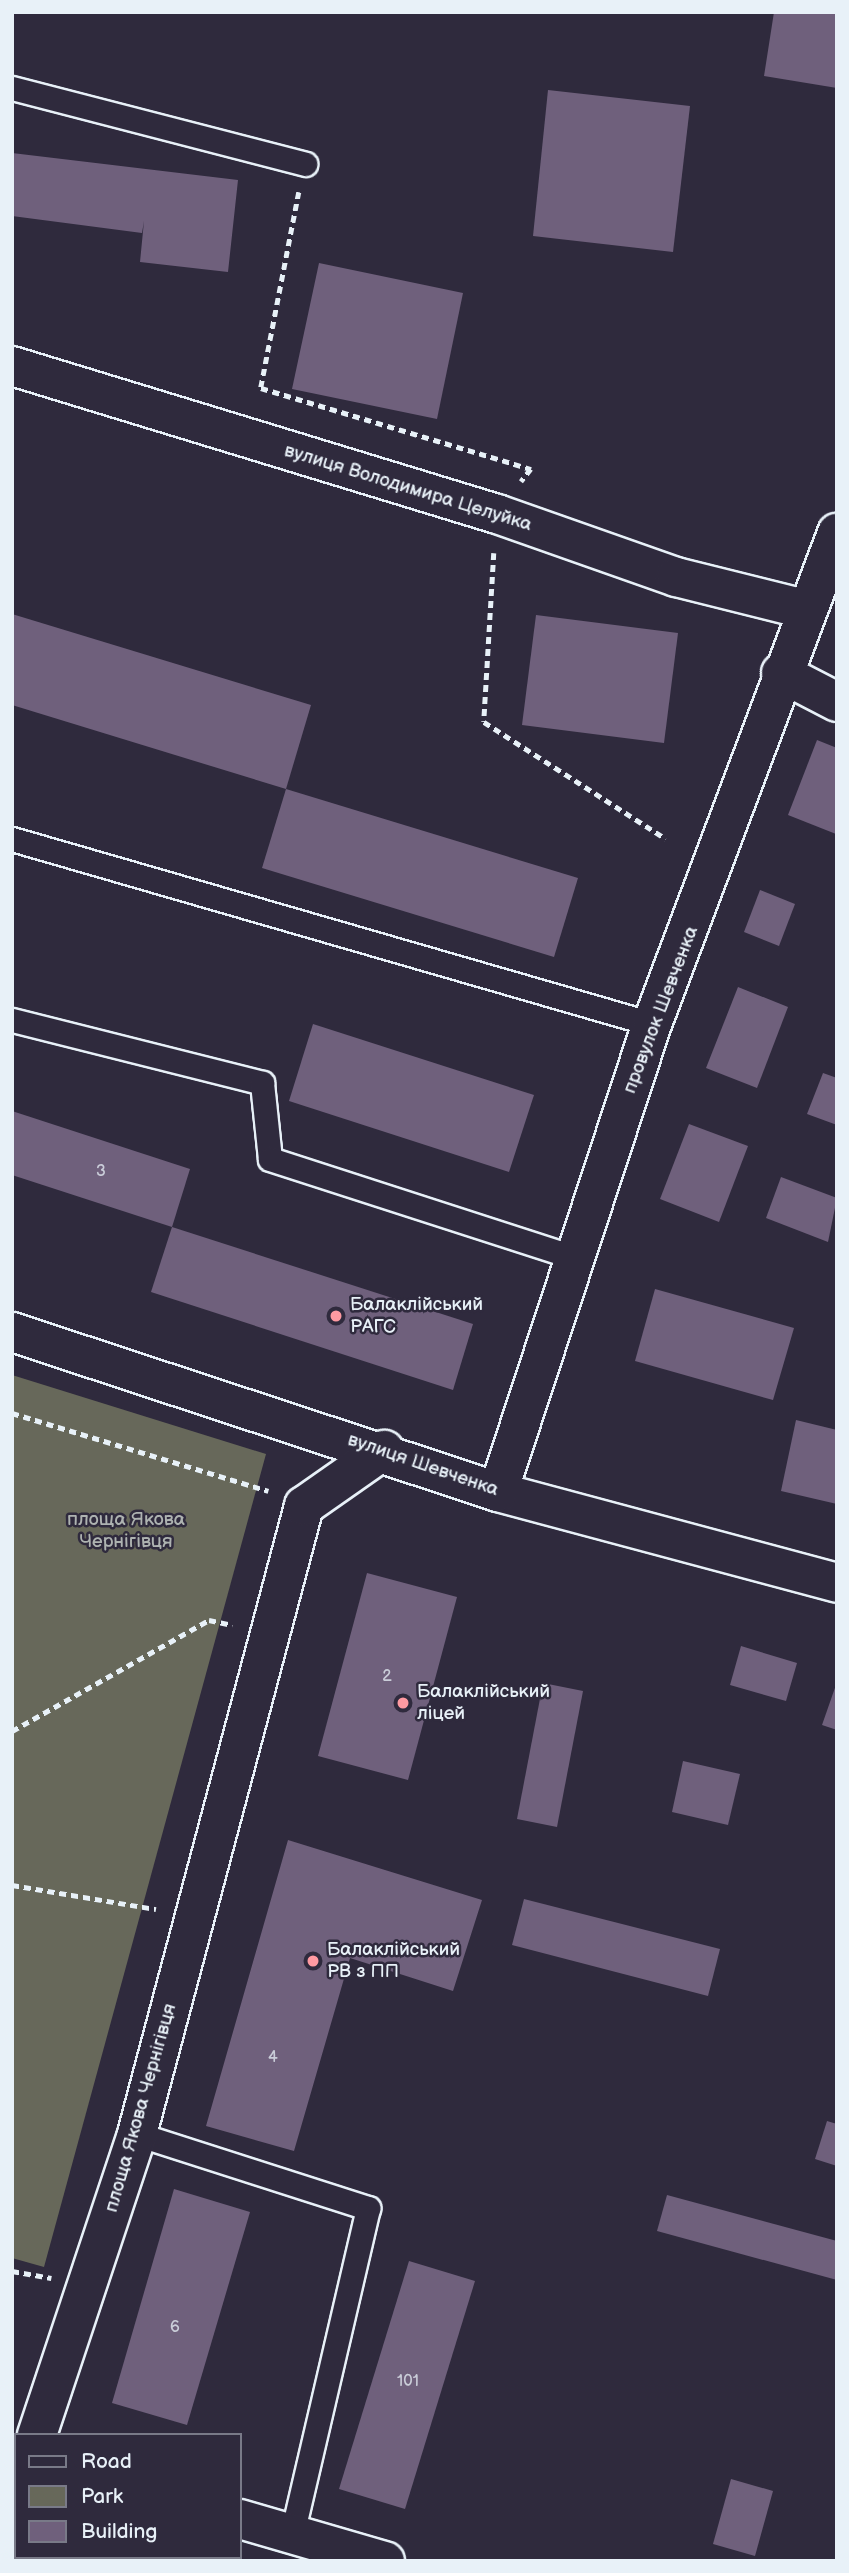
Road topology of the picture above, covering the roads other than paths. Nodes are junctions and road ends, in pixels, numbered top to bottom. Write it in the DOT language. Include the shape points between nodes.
graph roads {
  1 [pos="12,88"];
  2 [pos="305,164"];
  3 [pos="12,366"];
  4 [pos="837,533"];
  5 [pos="804,609"];
  6 [pos="781,673"];
  7 [pos="837,702"];
  8 [pos="12,839"];
  9 [pos="12,1020"];
  10 [pos="652,1024"];
  11 [pos="574,1257"];
  12 [pos="12,1332"];
  13 [pos="384,1450"];
  14 [pos="498,1492"];
  15 [pos="837,1583"];
  16 [pos="137,2134"];
  17 [pos="38,2433"];
  18 [pos="242,2520"];
  19 [pos="292,2535"];
  20 [pos="348,2555"];
  21 [pos="385,2561"];
  1 -- 2 [label="lane"];
  3 -- 5 [label="street, вулиця Володимира Целуйка" via="497,514 676,577"];
  4 -- 5 [label="street, провулок Шевченка"];
  5 -- 6 [label="street, провулок Шевченка"];
  6 -- 7 [label="street"];
  6 -- 10 [label="street, провулок Шевченка" via="691,933"];
  8 -- 10 [label="lane"];
  9 -- 11 [label="lane" via="262,1083 270,1159"];
  10 -- 11 [label="street, провулок Шевченка"];
  11 -- 14 [label="street, провулок Шевченка"];
  12 -- 13 [label="street, вулиця Шевченка"];
  13 -- 14 [label="street, вулиця Шевченка"];
  13 -- 16 [label="street, площа Якова Чернігівця" via="304,1506"];
  14 -- 15 [label="street, вулиця Шевченка"];
  16 -- 17 [label="street, площа Якова Чернігівця"];
  16 -- 19 [label="lane" via="368,2208"];
  18 -- 19 [label="street"];
  19 -- 20 [label="street"];
  20 -- 21 [label="street"];
}
